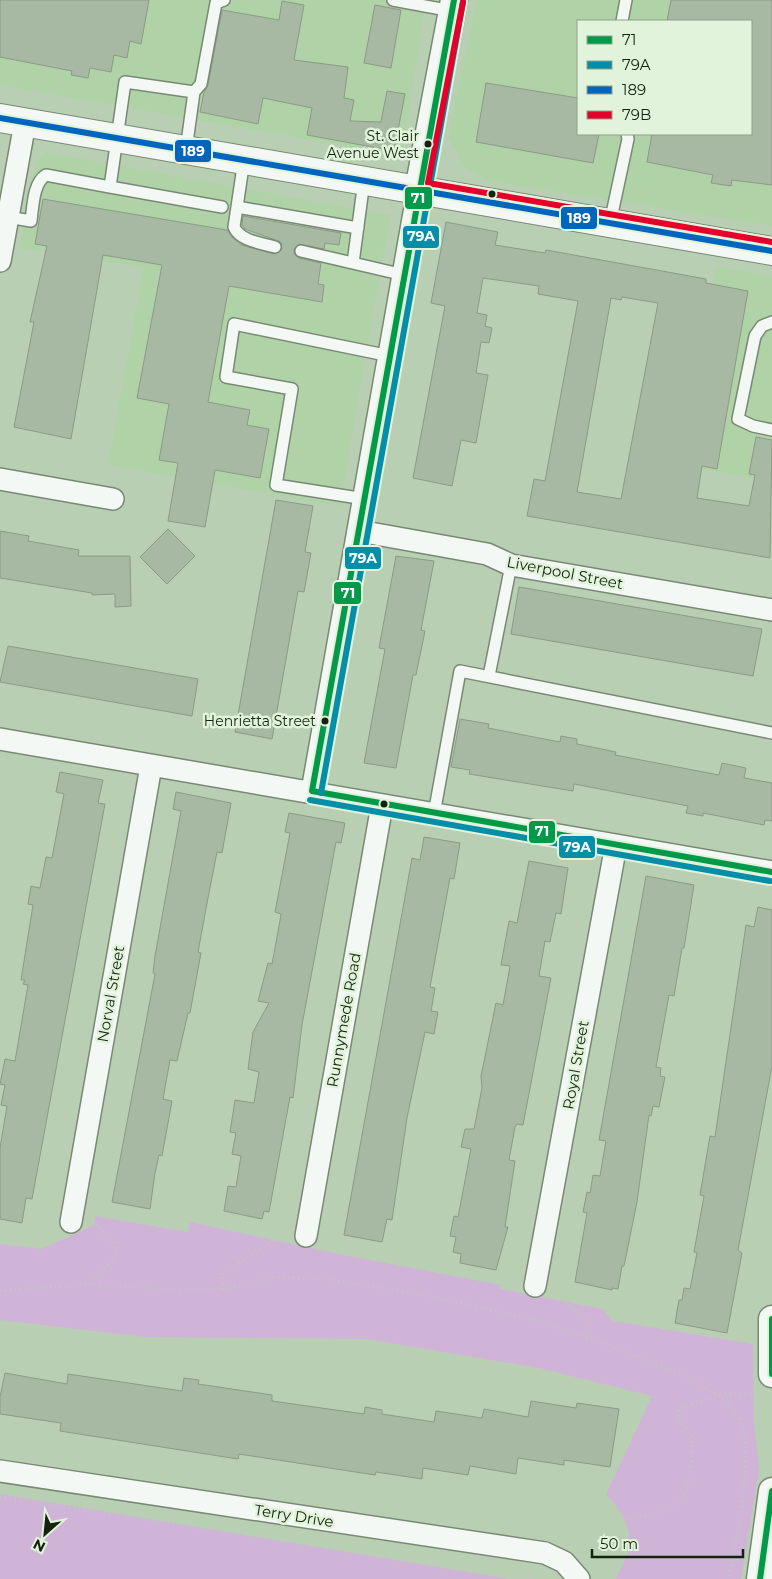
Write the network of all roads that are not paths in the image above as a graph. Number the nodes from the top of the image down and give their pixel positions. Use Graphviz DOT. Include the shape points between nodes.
graph roads {
  1 [pos="224,0"];
  2 [pos="393,0"];
  3 [pos="626,0"];
  4 [pos="453,6"];
  5 [pos="622,20"];
  6 [pos="194,92"];
  7 [pos="12,121"];
  8 [pos="626,135"];
  9 [pos="117,138"];
  10 [pos="186,150"];
  11 [pos="244,160"];
  12 [pos="364,180"];
  13 [pos="110,187"];
  14 [pos="418,190"];
  15 [pos="222,207"];
  16 [pos="238,207"];
  17 [pos="8,217"];
  18 [pos="610,222"];
  19 [pos="358,228"];
  20 [pos="275,247"];
  21 [pos="301,251"];
  22 [pos="772,251"];
  23 [pos="0,260"];
  24 [pos="353,262"];
  25 [pos="404,274"];
  26 [pos="772,322"];
  27 [pos="390,356"];
  28 [pos="772,430"];
  29 [pos="0,479"];
  30 [pos="114,499"];
  31 [pos="365,499"];
  32 [pos="359,532"];
  33 [pos="511,565"];
  34 [pos="772,610"];
  35 [pos="489,676"];
  36 [pos="772,733"];
  37 [pos="0,738"];
  38 [pos="151,766"];
  39 [pos="312,791"];
  40 [pos="382,804"];
  41 [pos="434,814"];
  42 [pos="616,845"];
  43 [pos="772,872"];
  44 [pos="80,1219"];
  45 [pos="300,1238"];
  46 [pos="544,1288"];
  47 [pos="772,1319"];
  48 [pos="768,1384"];
  49 [pos="0,1471"];
  50 [pos="772,1491"];
  51 [pos="579,1579"];
  52 [pos="760,1579"];
  1 -- 6 [label="lane" via="216,3 201,84"];
  2 -- 4 [label="lane"];
  3 -- 5 [label="lane"];
  4 -- 14 [label="street"];
  6 -- 9 [label="lane" via="125,82"];
  6 -- 10 [label="lane"];
  7 -- 9 [label="main road"];
  7 -- 17 [label="street"];
  8 -- 18 [label="lane"];
  9 -- 10 [label="main road"];
  9 -- 13 [label="lane"];
  10 -- 11 [label="main road"];
  11 -- 12 [label="main road"];
  11 -- 16 [label="lane"];
  12 -- 14 [label="main road"];
  12 -- 19 [label="lane"];
  13 -- 15 [label="lane"];
  13 -- 17 [label="lane" via="46,175 38,184 31,221"];
  14 -- 18 [label="main road"];
  14 -- 25 [label="street"];
  16 -- 19 [label="lane"];
  16 -- 20 [label="lane" via="234,227 237,234 259,237"];
  17 -- 23 [label="street"];
  18 -- 22 [label="main road"];
  19 -- 24 [label="lane"];
  21 -- 24 [label="lane" via="317,248"];
  24 -- 25 [label="lane"];
  25 -- 27 [label="street"];
  26 -- 28 [label="lane" via="762,326 755,336 738,419"];
  27 -- 31 [label="street"];
  27 -- 31 [label="lane" via="234,324 226,377 292,389 276,486"];
  29 -- 30 [label="street"];
  31 -- 32 [label="street"];
  32 -- 33 [label="street, Liverpool Street" via="487,554"];
  32 -- 39 [label="street"];
  33 -- 34 [label="street, Liverpool Street"];
  33 -- 35 [label="lane"];
  35 -- 36 [label="lane"];
  35 -- 41 [label="lane" via="460,671"];
  37 -- 38 [label="street"];
  38 -- 39 [label="street"];
  38 -- 44 [label="street, Norval Street"];
  39 -- 40 [label="street"];
  40 -- 41 [label="street"];
  40 -- 45 [label="street, Runnymede Road"];
  41 -- 42 [label="street"];
  42 -- 43 [label="street"];
  42 -- 46 [label="street, Royal Street"];
  47 -- 48 [label="street"];
  49 -- 51 [label="street, Terry Drive" via="545,1553 564,1562"];
  50 -- 52 [label="street"];
}
